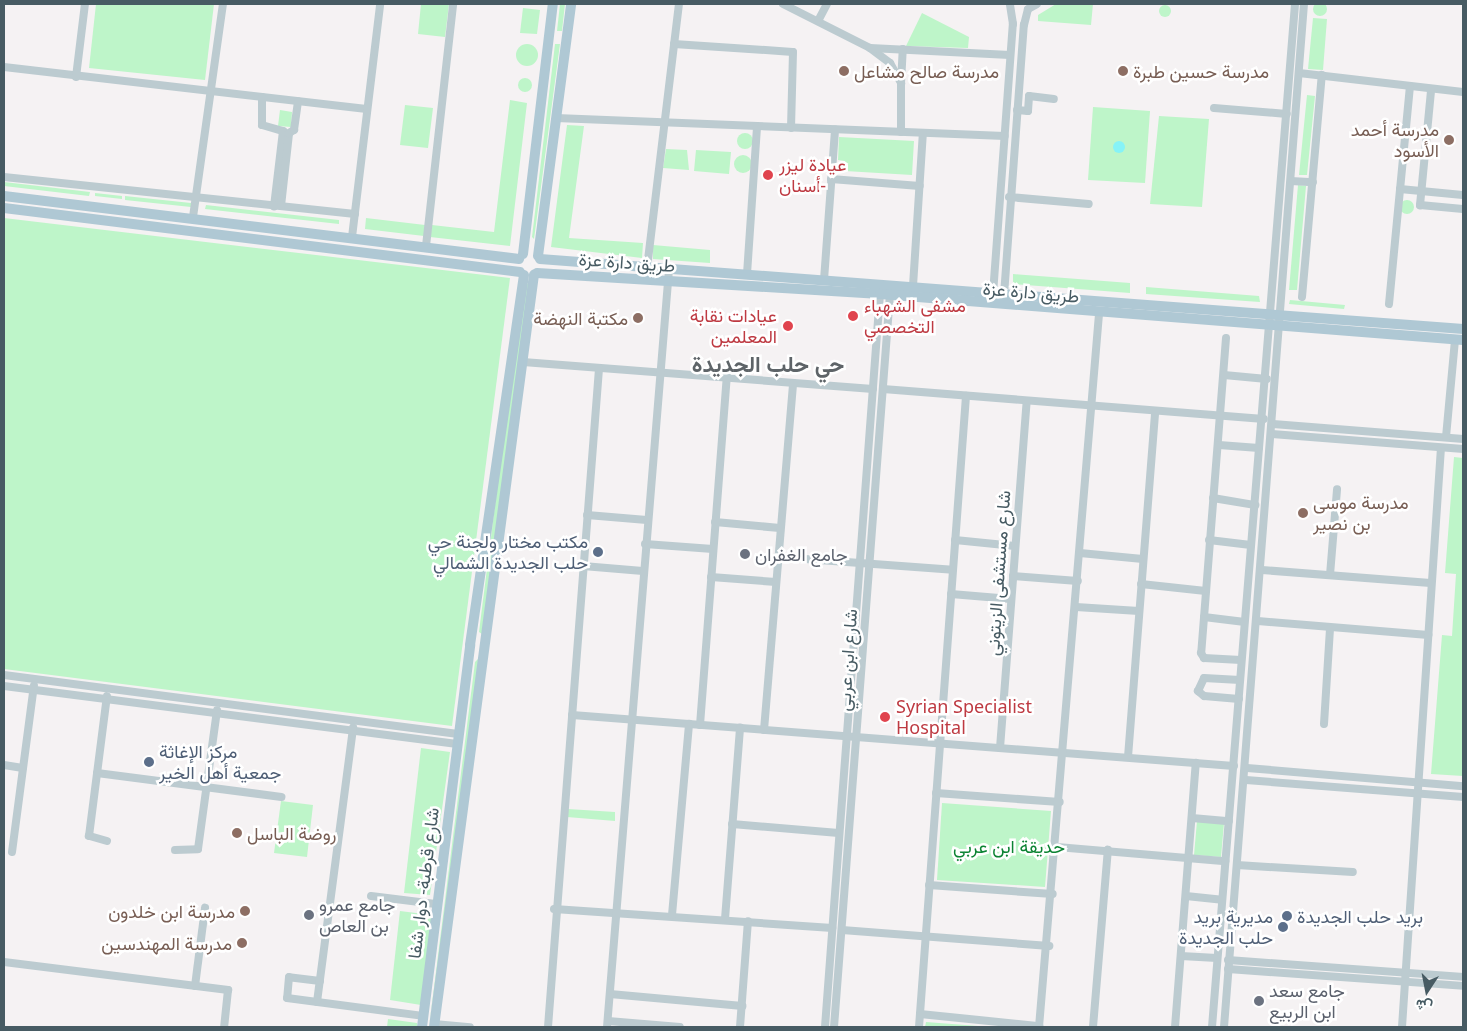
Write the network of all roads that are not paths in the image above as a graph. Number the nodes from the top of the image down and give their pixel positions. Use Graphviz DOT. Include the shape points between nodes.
graph roads {
  1 [pos="85,4"];
  2 [pos="223,4"];
  3 [pos="380,4"];
  4 [pos="453,4"];
  5 [pos="552,4"];
  6 [pos="571,4"];
  7 [pos="679,4"];
  8 [pos="783,4"];
  9 [pos="827,4"];
  10 [pos="1037,4"];
  11 [pos="1294,4"];
  12 [pos="1304,4"];
  13 [pos="1009,6"];
  14 [pos="1029,6"];
  15 [pos="818,21"];
  16 [pos="551,37"];
  17 [pos="566,39"];
  18 [pos="674,44"];
  19 [pos="870,48"];
  20 [pos="903,49"];
  21 [pos="1010,55"];
  22 [pos="4,67"];
  23 [pos="1299,73"];
  24 [pos="1322,75"];
  25 [pos="76,77"];
  26 [pos="902,83"];
  27 [pos="1410,87"];
  28 [pos="211,91"];
  29 [pos="1431,91"];
  30 [pos="1463,92"];
  31 [pos="262,96"];
  32 [pos="1054,99"];
  33 [pos="298,101"];
  34 [pos="1214,108"];
  35 [pos="367,109"];
  36 [pos="1017,110"];
  37 [pos="1286,114"];
  38 [pos="556,118"];
  39 [pos="665,123"];
  40 [pos="757,126"];
  41 [pos="791,128"];
  42 [pos="835,130"];
  43 [pos="901,132"];
  44 [pos="923,133"];
  45 [pos="1005,136"];
  46 [pos="4,177"];
  47 [pos="831,179"];
  48 [pos="1291,181"];
  49 [pos="1312,182"];
  50 [pos="920,186"];
  51 [pos="1400,189"];
  52 [pos="1421,191"];
  53 [pos="1463,195"];
  54 [pos="4,196"];
  55 [pos="1009,197"];
  56 [pos="199,198"];
  57 [pos="1089,204"];
  58 [pos="278,206"];
  59 [pos="4,208"];
  60 [pos="1463,209"];
  61 [pos="355,214"];
  62 [pos="193,218"];
  63 [pos="352,237"];
  64 [pos="426,246"];
  65 [pos="521,257"];
  66 [pos="539,257"];
  67 [pos="647,268"];
  68 [pos="669,269"];
  69 [pos="529,274"];
  70 [pos="747,274"];
  71 [pos="824,280"];
  72 [pos="668,281"];
  73 [pos="913,286"];
  74 [pos="992,294"];
  75 [pos="885,295"];
  76 [pos="1004,295"];
  77 [pos="1020,297"];
  78 [pos="1302,297"];
  79 [pos="1389,304"];
  80 [pos="1020,308"];
  81 [pos="1277,313"];
  82 [pos="1099,314"];
  83 [pos="1276,326"];
  84 [pos="1463,329"];
  85 [pos="1226,338"];
  86 [pos="1459,340"];
  87 [pos="523,362"];
  88 [pos="599,368"];
  89 [pos="659,372"];
  90 [pos="1224,375"];
  91 [pos="727,378"];
  92 [pos="1267,379"];
  93 [pos="793,383"];
  94 [pos="873,388"];
  95 [pos="883,389"];
  96 [pos="966,396"];
  97 [pos="1026,401"];
  98 [pos="1091,406"];
  99 [pos="1155,411"];
  100 [pos="1222,416"];
  101 [pos="1264,419"];
  102 [pos="1273,424"];
  103 [pos="1272,434"];
  104 [pos="1403,434"];
  105 [pos="1446,438"];
  106 [pos="1463,439"];
  107 [pos="1219,445"];
  108 [pos="1403,445"];
  109 [pos="1259,448"];
  110 [pos="1441,448"];
  111 [pos="1463,449"];
  112 [pos="1337,489"];
  113 [pos="1213,498"];
  114 [pos="1255,505"];
  115 [pos="587,515"];
  116 [pos="647,520"];
  117 [pos="715,522"];
  118 [pos="780,528"];
  119 [pos="955,540"];
  120 [pos="1209,540"];
  121 [pos="646,544"];
  122 [pos="1251,544"];
  123 [pos="1016,546"];
  124 [pos="713,549"];
  125 [pos="1080,553"];
  126 [pos="778,557"];
  127 [pos="1144,559"];
  128 [pos="860,562"];
  129 [pos="870,563"];
  130 [pos="583,566"];
  131 [pos="953,570"];
  132 [pos="1262,570"];
  133 [pos="643,571"];
  134 [pos="1330,575"];
  135 [pos="1013,576"];
  136 [pos="711,577"];
  137 [pos="1078,581"];
  138 [pos="776,582"];
  139 [pos="1432,583"];
  140 [pos="1141,584"];
  141 [pos="1206,591"];
  142 [pos="951,594"];
  143 [pos="1011,598"];
  144 [pos="1076,607"];
  145 [pos="1139,611"];
  146 [pos="1204,617"];
  147 [pos="1258,620"];
  148 [pos="1243,622"];
  149 [pos="1330,628"];
  150 [pos="1428,635"];
  151 [pos="470,645"];
  152 [pos="484,646"];
  153 [pos="1241,660"];
  154 [pos="4,675"];
  155 [pos="35,680"];
  156 [pos="1240,680"];
  157 [pos="4,686"];
  158 [pos="108,689"];
  159 [pos="34,690"];
  160 [pos="107,699"];
  161 [pos="1239,699"];
  162 [pos="218,703"];
  163 [pos="216,713"];
  164 [pos="572,715"];
  165 [pos="354,720"];
  166 [pos="632,720"];
  167 [pos="689,724"];
  168 [pos="1324,724"];
  169 [pos="700,725"];
  170 [pos="740,728"];
  171 [pos="352,730"];
  172 [pos="764,730"];
  173 [pos="847,736"];
  174 [pos="857,737"];
  175 [pos="458,739"];
  176 [pos="940,743"];
  177 [pos="1000,748"];
  178 [pos="1064,752"];
  179 [pos="1128,757"];
  180 [pos="1196,763"];
  181 [pos="4,765"];
  182 [pos="1234,766"];
  183 [pos="23,768"];
  184 [pos="1246,768"];
  185 [pos="97,773"];
  186 [pos="1246,780"];
  187 [pos="1419,782"];
  188 [pos="1463,786"];
  189 [pos="206,787"];
  190 [pos="936,793"];
  191 [pos="1419,793"];
  192 [pos="281,797"];
  193 [pos="1463,797"];
  194 [pos="1060,802"];
  195 [pos="1192,818"];
  196 [pos="1229,821"];
  197 [pos="732,824"];
  198 [pos="839,833"];
  199 [pos="107,841"];
  200 [pos="1057,846"];
  201 [pos="175,850"];
  202 [pos="1108,850"];
  203 [pos="12,852"];
  204 [pos="1189,857"];
  205 [pos="1225,860"];
  206 [pos="1237,866"];
  207 [pos="1354,872"];
  208 [pos="929,885"];
  209 [pos="1053,894"];
  210 [pos="371,896"];
  211 [pos="1186,896"];
  212 [pos="1222,900"];
  213 [pos="436,904"];
  214 [pos="205,908"];
  215 [pos="554,909"];
  216 [pos="616,914"];
  217 [pos="672,915"];
  218 [pos="725,919"];
  219 [pos="748,921"];
  220 [pos="832,928"];
  221 [pos="842,930"];
  222 [pos="925,936"];
  223 [pos="1049,946"];
  224 [pos="430,953"];
  225 [pos="443,955"];
  226 [pos="1181,956"];
  227 [pos="1218,958"];
  228 [pos="4,962"];
  229 [pos="1228,964"];
  230 [pos="1406,973"];
  231 [pos="1463,977"];
  232 [pos="320,981"];
  233 [pos="1405,982"];
  234 [pos="195,986"];
  235 [pos="1463,986"];
  236 [pos="828,988"];
  237 [pos="837,989"];
  238 [pos="610,994"];
  239 [pos="317,1002"];
  240 [pos="742,1006"];
  241 [pos="920,1014"];
  242 [pos="423,1016"];
  243 [pos="607,1024"];
  244 [pos="434,1026"];
  245 [pos="224,1027"];
  246 [pos="422,1027"];
  247 [pos="470,1027"];
  248 [pos="548,1027"];
  249 [pos="680,1027"];
  250 [pos="740,1027"];
  251 [pos="825,1027"];
  252 [pos="834,1027"];
  253 [pos="918,1027"];
  254 [pos="1039,1027"];
  255 [pos="1093,1027"];
  256 [pos="1175,1027"];
  257 [pos="1212,1027"];
  258 [pos="1224,1027"];
  259 [pos="1402,1027"];
  1 -- 25 [label="street"];
  2 -- 28 [label="street"];
  3 -- 35 [label="street"];
  4 -- 64 [label="street"];
  5 -- 16 [label="main road"];
  6 -- 17 [label="main road"];
  7 -- 18 [label="street"];
  8 -- 15 [label="street"];
  9 -- 15 [label="street"];
  10 -- 14 [label="street"];
  11 -- 37 [label="street"];
  12 -- 23 [label="street"];
  13 -- 14 [label="street" via="1020,14"];
  13 -- 21 [label="street"];
  14 -- 36 [label="street"];
  15 -- 19 [label="street"];
  16 -- 17 [label="main road"];
  16 -- 65 [label="main road"];
  17 -- 38 [label="main road"];
  18 -- 39 [label="street"];
  18 -- 41 [label="street" via="790,50 795,56"];
  19 -- 20 [label="street"];
  19 -- 26 [label="street" via="890,64"];
  20 -- 21 [label="street"];
  20 -- 26 [label="street"];
  21 -- 45 [label="street"];
  22 -- 25 [label="street"];
  23 -- 24 [label="street"];
  23 -- 48 [label="street"];
  24 -- 27 [label="street"];
  24 -- 49 [label="street"];
  25 -- 28 [label="street"];
  26 -- 43 [label="street"];
  27 -- 29 [label="street"];
  27 -- 51 [label="street"];
  28 -- 31 [label="street"];
  28 -- 56 [label="street"];
  29 -- 30 [label="street"];
  29 -- 52 [label="street"];
  31 -- 33 [label="street"];
  31 -- 58 [label="street" via="262,124 283,131"];
  32 -- 36 [label="street" via="1029,96 1028,111"];
  33 -- 35 [label="street"];
  33 -- 58 [label="street" via="294,130 289,132"];
  34 -- 37 [label="street"];
  35 -- 61 [label="street"];
  36 -- 55 [label="street"];
  37 -- 81 [label="street"];
  38 -- 39 [label="street"];
  38 -- 66 [label="main road"];
  39 -- 40 [label="street"];
  39 -- 67 [label="street"];
  40 -- 41 [label="street"];
  40 -- 70 [label="street"];
  41 -- 42 [label="street"];
  42 -- 43 [label="street"];
  42 -- 47 [label="street"];
  43 -- 44 [label="street"];
  44 -- 45 [label="street"];
  44 -- 50 [label="street"];
  45 -- 74 [label="street"];
  46 -- 56 [label="street"];
  47 -- 50 [label="street"];
  47 -- 71 [label="street"];
  48 -- 49 [label="street"];
  48 -- 81 [label="street"];
  49 -- 78 [label="street"];
  50 -- 73 [label="street"];
  51 -- 52 [label="street"];
  51 -- 79 [label="street"];
  52 -- 53 [label="street"];
  52 -- 60 [label="street" via="1420,205"];
  54 -- 62 [label="main road"];
  55 -- 57 [label="street"];
  55 -- 76 [label="street"];
  56 -- 58 [label="street"];
  56 -- 62 [label="street"];
  58 -- 61 [label="street"];
  59 -- 69 [label="main road, طريق دارة عزة"];
  61 -- 63 [label="street"];
  62 -- 63 [label="main road"];
  63 -- 64 [label="main road"];
  64 -- 65 [label="main road"];
  65 -- 66 [label="main road"];
  65 -- 69 [label="main road"];
  66 -- 67 [label="main road"];
  66 -- 69 [label="main road"];
  67 -- 68 [label="main road"];
  68 -- 70 [label="main road"];
  68 -- 72 [label="street"];
  69 -- 72 [label="main road, طريق دارة عزة"];
  69 -- 87 [label="main road"];
  69 -- 151 [label="main road, شارع قرطبة- دوار شفا"];
  70 -- 71 [label="main road"];
  71 -- 73 [label="main road"];
  72 -- 75 [label="main road, طريق دارة عزة"];
  72 -- 89 [label="street"];
  73 -- 74 [label="main road"];
  74 -- 76 [label="main road"];
  75 -- 80 [label="main road, طريق دارة عزة"];
  75 -- 94 [label="street"];
  75 -- 95 [label="street, شارع ابن عربي"];
  76 -- 77 [label="main road"];
  77 -- 80 [label="main road"];
  77 -- 81 [label="main road"];
  80 -- 82 [label="main road, طريق دارة عزة"];
  81 -- 83 [label="street"];
  81 -- 84 [label="main road"];
  82 -- 83 [label="main road, طريق دارة عزة"];
  82 -- 98 [label="street"];
  83 -- 86 [label="main road, طريق دارة عزة"];
  83 -- 92 [label="street"];
  83 -- 102 [label="street"];
  85 -- 90 [label="street"];
  86 -- 105 [label="street"];
  87 -- 88 [label="street"];
  87 -- 152 [label="main road"];
  88 -- 89 [label="street"];
  88 -- 115 [label="street"];
  89 -- 91 [label="street"];
  89 -- 116 [label="street"];
  90 -- 92 [label="street"];
  90 -- 100 [label="street"];
  91 -- 93 [label="street"];
  91 -- 117 [label="street"];
  92 -- 101 [label="street"];
  93 -- 94 [label="street"];
  93 -- 118 [label="street"];
  94 -- 128 [label="street"];
  95 -- 96 [label="street"];
  95 -- 129 [label="street, شارع ابن عربي"];
  96 -- 97 [label="street"];
  96 -- 119 [label="street"];
  97 -- 98 [label="street"];
  97 -- 123 [label="street, شارع مستشفى الزيتوني"];
  98 -- 99 [label="street"];
  98 -- 125 [label="street"];
  99 -- 100 [label="street"];
  99 -- 127 [label="street"];
  100 -- 101 [label="street"];
  100 -- 107 [label="street"];
  101 -- 109 [label="street"];
  102 -- 103 [label="street"];
  102 -- 104 [label="street"];
  103 -- 108 [label="street"];
  103 -- 132 [label="street"];
  104 -- 105 [label="street"];
  104 -- 108 [label="street"];
  105 -- 106 [label="street"];
  107 -- 109 [label="street"];
  107 -- 113 [label="street"];
  108 -- 110 [label="street"];
  109 -- 114 [label="street"];
  110 -- 111 [label="street"];
  110 -- 139 [label="street"];
  112 -- 134 [label="street"];
  113 -- 114 [label="street"];
  113 -- 120 [label="street"];
  114 -- 122 [label="street"];
  115 -- 116 [label="street"];
  115 -- 130 [label="street"];
  116 -- 121 [label="street"];
  117 -- 118 [label="street"];
  117 -- 124 [label="street"];
  118 -- 126 [label="street"];
  119 -- 123 [label="street"];
  119 -- 131 [label="street"];
  120 -- 122 [label="street"];
  120 -- 141 [label="street"];
  121 -- 124 [label="street"];
  121 -- 133 [label="street"];
  122 -- 148 [label="street"];
  123 -- 135 [label="street, شارع مستشفى الزيتوني"];
  124 -- 136 [label="street"];
  125 -- 127 [label="street"];
  125 -- 137 [label="street"];
  126 -- 128 [label="street"];
  126 -- 138 [label="street"];
  127 -- 140 [label="street"];
  128 -- 129 [label="street"];
  128 -- 173 [label="street"];
  129 -- 131 [label="street"];
  129 -- 174 [label="street, شارع ابن عربي"];
  130 -- 133 [label="street"];
  130 -- 164 [label="street"];
  131 -- 142 [label="street"];
  132 -- 134 [label="street"];
  132 -- 147 [label="street"];
  133 -- 166 [label="street"];
  134 -- 139 [label="street"];
  135 -- 137 [label="street"];
  135 -- 143 [label="street, شارع مستشفى الزيتوني"];
  136 -- 138 [label="street"];
  136 -- 169 [label="street"];
  137 -- 144 [label="street"];
  138 -- 172 [label="street"];
  139 -- 150 [label="street"];
  140 -- 141 [label="street"];
  140 -- 145 [label="street"];
  141 -- 146 [label="street"];
  142 -- 143 [label="street"];
  142 -- 176 [label="street"];
  143 -- 177 [label="street, شارع مستشفى الزيتوني"];
  144 -- 145 [label="street"];
  144 -- 178 [label="street"];
  145 -- 179 [label="street"];
  146 -- 148 [label="street"];
  146 -- 153 [label="street" via="1202,657"];
  147 -- 149 [label="street"];
  147 -- 184 [label="street"];
  148 -- 153 [label="street"];
  149 -- 150 [label="street"];
  149 -- 168 [label="street"];
  150 -- 187 [label="street"];
  151 -- 152 [label="main road"];
  151 -- 175 [label="main road, شارع قرطبة- دوار شفا"];
  152 -- 225 [label="main road"];
  153 -- 156 [label="street"];
  154 -- 155 [label="street"];
  155 -- 158 [label="street"];
  155 -- 159 [label="street"];
  156 -- 161 [label="street"];
  156 -- 161 [label="street" via="1204,678 1198,691 1204,696"];
  157 -- 159 [label="street"];
  158 -- 160 [label="street"];
  158 -- 162 [label="street"];
  159 -- 160 [label="street"];
  159 -- 183 [label="street"];
  160 -- 163 [label="street"];
  160 -- 185 [label="street"];
  161 -- 182 [label="street"];
  162 -- 163 [label="street"];
  162 -- 165 [label="street"];
  163 -- 171 [label="street"];
  163 -- 189 [label="street"];
  164 -- 166 [label="street"];
  164 -- 215 [label="street"];
  165 -- 171 [label="street"];
  165 -- 175 [label="street"];
  166 -- 167 [label="street"];
  166 -- 216 [label="street"];
  167 -- 169 [label="street"];
  167 -- 217 [label="street"];
  169 -- 170 [label="street"];
  170 -- 172 [label="street"];
  170 -- 197 [label="street"];
  171 -- 175 [label="street"];
  171 -- 232 [label="street"];
  172 -- 173 [label="street"];
  173 -- 174 [label="street"];
  173 -- 198 [label="street"];
  174 -- 176 [label="street"];
  174 -- 221 [label="street, شارع ابن عربي"];
  175 -- 213 [label="main road, شارع قرطبة- دوار شفا"];
  176 -- 177 [label="street"];
  176 -- 190 [label="street"];
  177 -- 178 [label="street"];
  178 -- 179 [label="street"];
  178 -- 194 [label="street"];
  179 -- 180 [label="street"];
  180 -- 182 [label="street"];
  180 -- 195 [label="street"];
  181 -- 183 [label="street"];
  182 -- 196 [label="street"];
  183 -- 203 [label="street"];
  184 -- 186 [label="street"];
  184 -- 187 [label="street"];
  185 -- 189 [label="street"];
  185 -- 199 [label="street" via="89,836"];
  186 -- 191 [label="street"];
  186 -- 206 [label="street"];
  187 -- 188 [label="street"];
  187 -- 191 [label="street"];
  189 -- 192 [label="street"];
  189 -- 201 [label="street" via="198,849"];
  190 -- 194 [label="street"];
  190 -- 208 [label="street"];
  191 -- 193 [label="street"];
  191 -- 230 [label="street"];
  194 -- 200 [label="street"];
  195 -- 196 [label="street"];
  195 -- 204 [label="street"];
  196 -- 205 [label="street"];
  197 -- 198 [label="street"];
  197 -- 218 [label="street"];
  198 -- 220 [label="street"];
  200 -- 202 [label="street"];
  200 -- 209 [label="street"];
  202 -- 204 [label="street"];
  202 -- 255 [label="street"];
  204 -- 205 [label="street"];
  204 -- 211 [label="street"];
  205 -- 212 [label="street"];
  206 -- 207 [label="street"];
  206 -- 229 [label="street"];
  208 -- 209 [label="street"];
  208 -- 222 [label="street"];
  209 -- 223 [label="street"];
  210 -- 213 [label="street"];
  211 -- 212 [label="street"];
  211 -- 226 [label="street"];
  212 -- 227 [label="street"];
  213 -- 224 [label="main road, شارع قرطبة- دوار شفا"];
  214 -- 234 [label="street"];
  215 -- 216 [label="street"];
  215 -- 248 [label="street"];
  216 -- 217 [label="street"];
  216 -- 238 [label="street"];
  217 -- 218 [label="street"];
  218 -- 219 [label="street"];
  219 -- 220 [label="street"];
  219 -- 240 [label="street"];
  220 -- 236 [label="street"];
  221 -- 222 [label="street"];
  221 -- 237 [label="street, شارع ابن عربي"];
  222 -- 223 [label="street"];
  222 -- 241 [label="street"];
  223 -- 254 [label="street"];
  224 -- 225 [label="main road"];
  224 -- 242 [label="main road, شارع قرطبة- دوار شفا"];
  225 -- 244 [label="main road"];
  226 -- 227 [label="street"];
  226 -- 256 [label="street"];
  227 -- 257 [label="street"];
  228 -- 234 [label="street"];
  229 -- 230 [label="street"];
  229 -- 233 [label="street"];
  229 -- 258 [label="street"];
  230 -- 231 [label="street"];
  230 -- 233 [label="street"];
  232 -- 239 [label="street"];
  232 -- 239 [label="street" via="290,977 287,998"];
  233 -- 235 [label="street"];
  233 -- 259 [label="street"];
  234 -- 245 [label="street" via="228,990"];
  236 -- 237 [label="street"];
  236 -- 251 [label="street"];
  237 -- 252 [label="street, شارع ابن عربي"];
  238 -- 240 [label="street"];
  238 -- 243 [label="street"];
  239 -- 242 [label="street"];
  240 -- 250 [label="street"];
  241 -- 253 [label="street"];
  241 -- 254 [label="street"];
  242 -- 246 [label="main road, شارع قرطبة- دوار شفا"];
  243 -- 249 [label="street"];
  244 -- 247 [label="street"];
}
